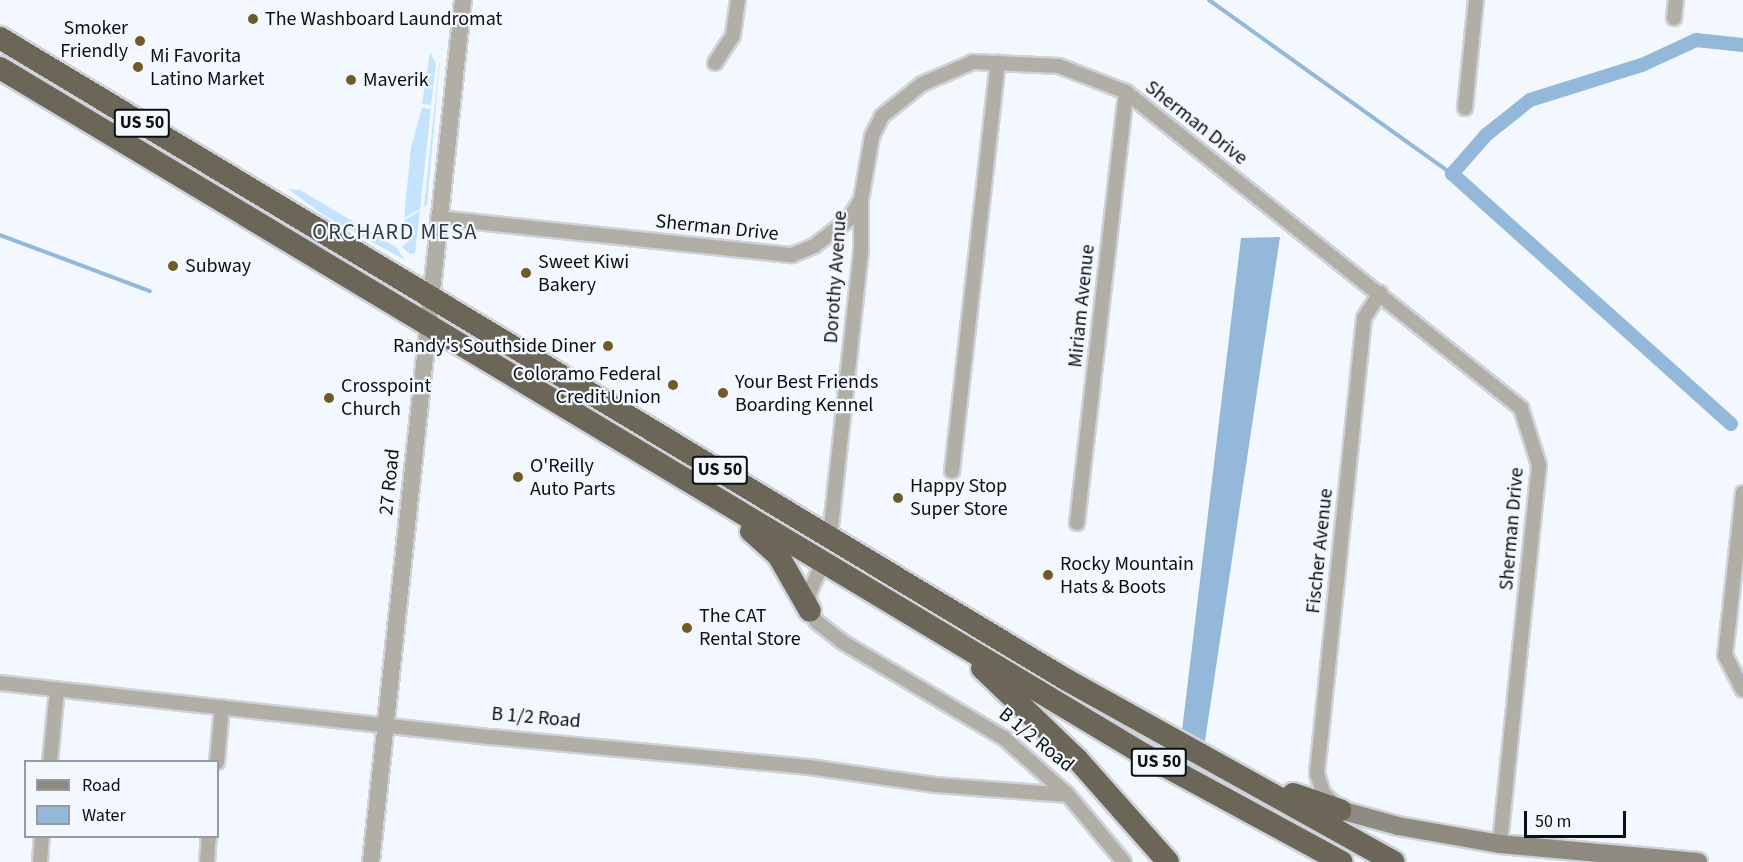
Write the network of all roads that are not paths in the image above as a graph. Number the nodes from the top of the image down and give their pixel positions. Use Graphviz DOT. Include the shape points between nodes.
graph roads {
  1 [pos="463,0"];
  2 [pos="738,0"];
  3 [pos="1476,0"];
  4 [pos="1676,0"];
  5 [pos="1674,18"];
  6 [pos="0,38"];
  7 [pos="715,63"];
  8 [pos="998,63"];
  9 [pos="0,68"];
  10 [pos="1126,92"];
  11 [pos="1465,108"];
  12 [pos="861,200"];
  13 [pos="438,218"];
  14 [pos="1380,293"];
  15 [pos="430,296"];
  16 [pos="428,325"];
  17 [pos="655,461"];
  18 [pos="952,471"];
  19 [pos="1743,493"];
  20 [pos="743,514"];
  21 [pos="1077,523"];
  22 [pos="830,536"];
  23 [pos="823,562"];
  24 [pos="918,590"];
  25 [pos="810,611"];
  26 [pos="980,656"];
  27 [pos="0,683"];
  28 [pos="57,689"];
  29 [pos="1743,690"];
  30 [pos="222,707"];
  31 [pos="385,725"];
  32 [pos="1152,730"];
  33 [pos="50,760"];
  34 [pos="216,760"];
  35 [pos="1068,795"];
  36 [pos="1340,810"];
  37 [pos="42,838"];
  38 [pos="209,838"];
  39 [pos="1500,844"];
  40 [pos="40,862"];
  41 [pos="207,862"];
  42 [pos="371,862"];
  43 [pos="1124,862"];
  44 [pos="1168,862"];
  45 [pos="1342,862"];
  46 [pos="1394,862"];
  47 [pos="1698,862"];
  1 -- 13 [label="street, 27 Road"];
  2 -- 7 [label="street" via="733,34"];
  3 -- 11 [label="street"];
  4 -- 5 [label="street"];
  6 -- 15 [label="highway, US 50"];
  8 -- 10 [label="street, Sherman Drive" via="1059,66"];
  8 -- 12 [label="street, Sherman Drive" via="973,62 922,84 882,116 872,136"];
  8 -- 18 [label="street"];
  9 -- 16 [label="highway, US 50"];
  10 -- 14 [label="street, Sherman Drive"];
  10 -- 21 [label="street, Miriam Avenue"];
  12 -- 13 [label="street, Sherman Drive" via="848,220 832,233 792,255"];
  12 -- 22 [label="street, Dorothy Avenue" via="861,250"];
  13 -- 15 [label="street, 27 Road"];
  14 -- 36 [label="street, Fischer Avenue" via="1364,318 1317,773 1323,793"];
  14 -- 39 [label="street, Sherman Drive" via="1521,408 1535,442 1539,465"];
  15 -- 16 [label="street, 27 Road"];
  15 -- 22 [label="highway, US 50"];
  16 -- 17 [label="highway, US 50"];
  16 -- 31 [label="street, 27 Road"];
  17 -- 20 [label="highway, US 50"];
  17 -- 25 [label="highway" via="778,555"];
  19 -- 29 [label="street" via="1725,654"];
  20 -- 22 [label="highway" via="797,534"];
  20 -- 23 [label="highway, US 50"];
  22 -- 24 [label="highway, US 50"];
  23 -- 24 [label="highway" via="852,564"];
  23 -- 25 [label="street" via="809,593"];
  23 -- 26 [label="highway, US 50"];
  24 -- 32 [label="highway, US 50"];
  25 -- 35 [label="street, B 1/2 Road" via="841,641 1004,738"];
  26 -- 44 [label="highway" via="979,666 1077,759"];
  26 -- 45 [label="highway, US 50" via="1143,754"];
  27 -- 28 [label="street, B 1/2 Road"];
  28 -- 30 [label="street, B 1/2 Road"];
  28 -- 33 [label="street"];
  30 -- 31 [label="street, B 1/2 Road"];
  30 -- 34 [label="street"];
  31 -- 35 [label="street, B 1/2 Road" via="801,766 936,785"];
  31 -- 42 [label="street, 27 Road"];
  32 -- 36 [label="highway" via="1303,799"];
  32 -- 46 [label="highway, US 50"];
  35 -- 43 [label="street, B 1/2 Road"];
  36 -- 39 [label="main road" via="1398,826"];
  37 -- 40 [label="street"];
  38 -- 41 [label="street"];
  39 -- 47 [label="main road"];
}
